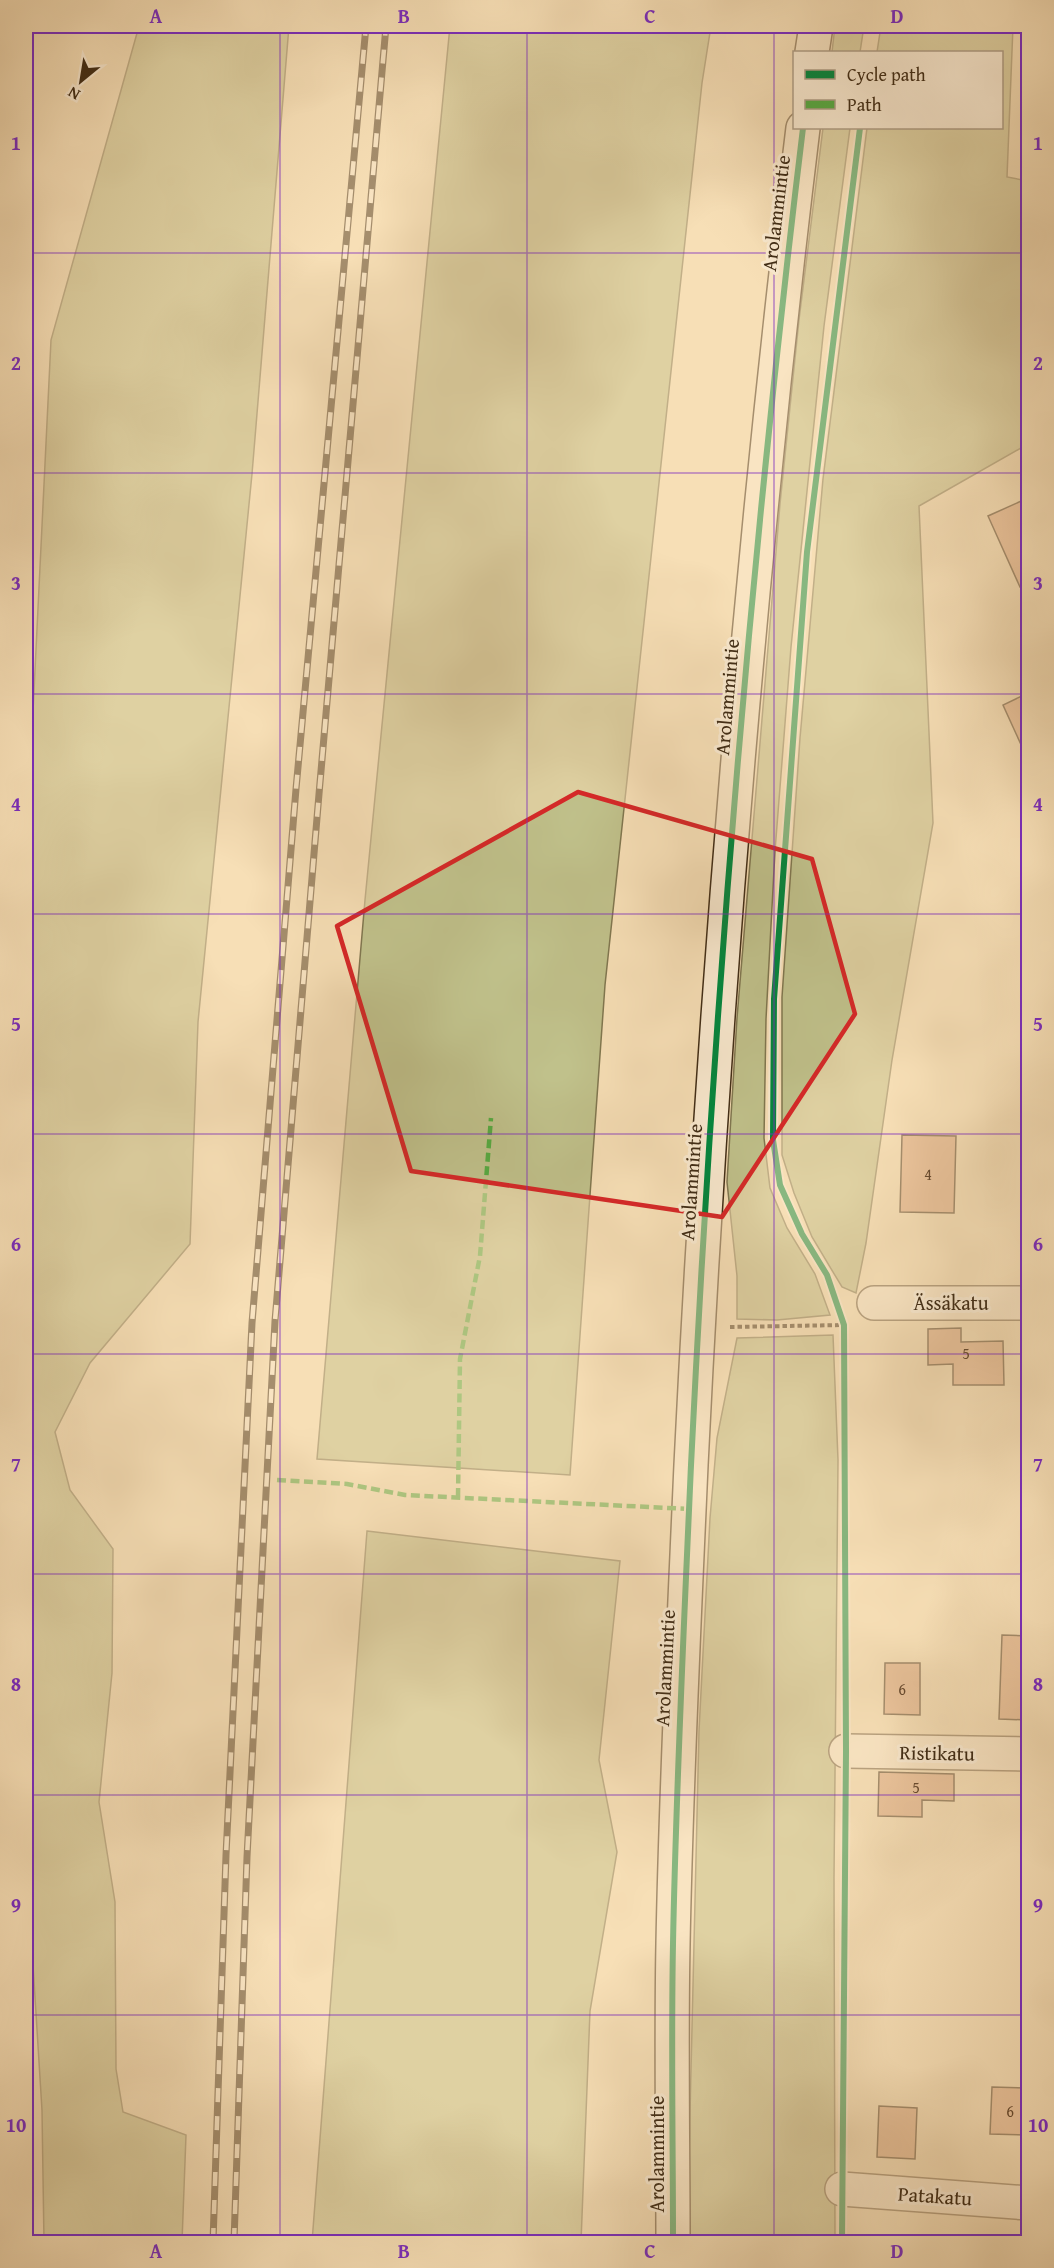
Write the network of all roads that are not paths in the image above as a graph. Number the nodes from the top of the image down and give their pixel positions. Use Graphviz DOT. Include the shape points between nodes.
graph roads {
  1 [pos="816,26"];
  2 [pos="812,51"];
  3 [pos="803,129"];
  4 [pos="874,1303"];
  5 [pos="1029,1303"];
  6 [pos="846,1751"];
  7 [pos="1029,1754"];
  8 [pos="842,2189"];
  9 [pos="1029,2203"];
  10 [pos="673,2242"];
  1 -- 2 [label="street"];
  3 -- 10 [label="street, Arolammintie" via="779,324 744,692 698,1324 673,1948"];
  4 -- 5 [label="street, Ässäkatu"];
  6 -- 7 [label="street, Ristikatu"];
  8 -- 9 [label="street, Patakatu"];
}
